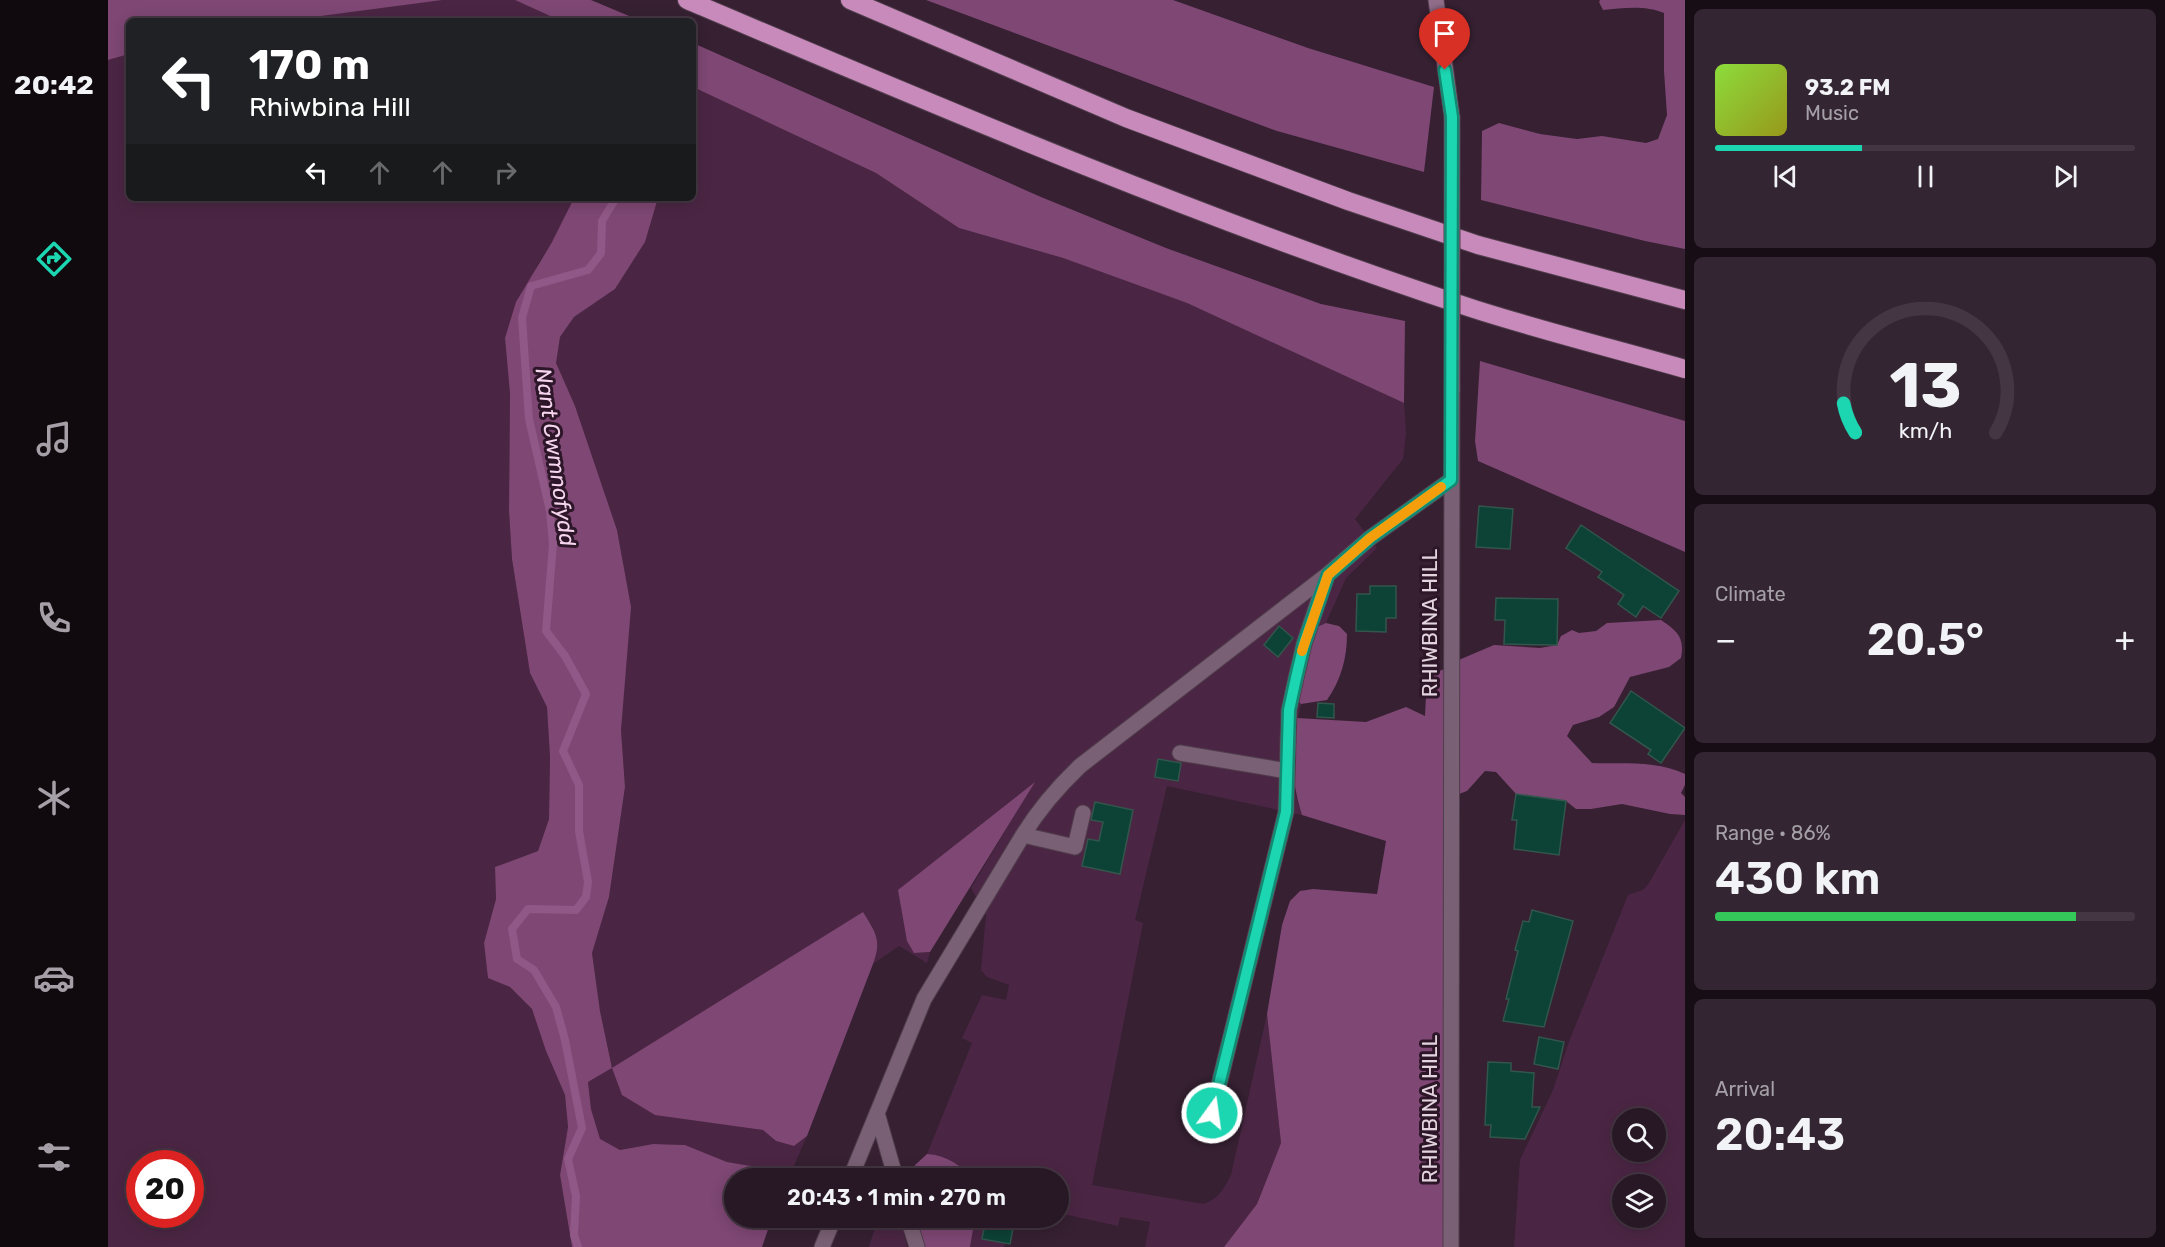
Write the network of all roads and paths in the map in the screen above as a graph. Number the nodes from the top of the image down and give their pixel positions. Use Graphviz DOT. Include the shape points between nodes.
graph roads {
  1 [pos="687,0"];
  2 [pos="850,0"];
  3 [pos="1436,0"];
  4 [pos="1685,300"];
  5 [pos="1685,369"];
  6 [pos="1451,480"];
  7 [pos="1328,575"];
  8 [pos="1180,753"];
  9 [pos="1287,771"];
  10 [pos="1083,813"];
  11 [pos="1023,835"];
  12 [pos="877,1113"];
  13 [pos="1212,1113"];
  14 [pos="854,1168"];
  15 [pos="893,1168"];
  16 [pos="830,1228"];
  17 [pos="911,1228"];
  18 [pos="822,1247"];
  19 [pos="917,1247"];
  20 [pos="1451,1247"];
  1 -- 5 [label="highway" via="1129,185 1476,309"];
  2 -- 4 [label="highway" via="1126,118 1348,201 1478,245"];
  3 -- 6 [label="street, RHIWBINA HILL, bridge" via="1452,117"];
  6 -- 7 [label="street" via="1370,538"];
  6 -- 20 [label="street, RHIWBINA HILL"];
  7 -- 9 [label="street" via="1304,644 1289,710"];
  7 -- 11 [label="street" via="1080,766 1050,796"];
  8 -- 9 [label="street"];
  9 -- 13 [label="street" via="1286,812"];
  10 -- 11 [label="street" via="1075,847"];
  11 -- 12 [label="street" via="924,999"];
  12 -- 14 [label="street"];
  12 -- 15 [label="street"];
  16 -- 18 [label="street"];
  17 -- 19 [label="street"];
}
